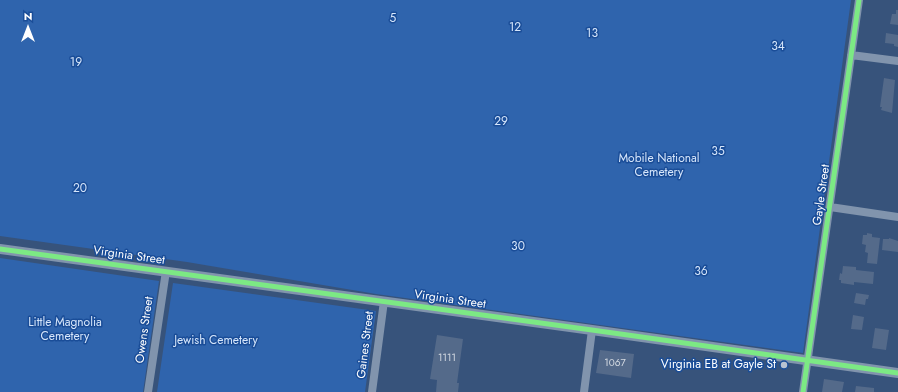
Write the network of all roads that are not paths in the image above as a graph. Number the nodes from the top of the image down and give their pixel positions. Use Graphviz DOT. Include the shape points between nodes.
graph roads {
  1 [pos="859,0"];
  2 [pos="851,55"];
  3 [pos="898,61"];
  4 [pos="830,207"];
  5 [pos="898,216"];
  6 [pos="0,249"];
  7 [pos="166,271"];
  8 [pos="384,301"];
  9 [pos="592,330"];
  10 [pos="808,361"];
  11 [pos="898,373"];
  12 [pos="148,392"];
  13 [pos="372,392"];
  14 [pos="584,392"];
  15 [pos="803,392"];
  1 -- 2 [label="street, Gayle Street"];
  2 -- 3 [label="street"];
  2 -- 4 [label="street, Gayle Street"];
  4 -- 5 [label="street"];
  4 -- 10 [label="street, Gayle Street"];
  6 -- 7 [label="street, Virginia Street"];
  7 -- 8 [label="street, Virginia Street"];
  7 -- 12 [label="street, Owens Street"];
  8 -- 9 [label="street, Virginia Street"];
  8 -- 13 [label="street, Gaines Street"];
  9 -- 10 [label="street, Virginia Street"];
  9 -- 14 [label="street"];
  10 -- 11 [label="street, Virginia Street"];
  10 -- 15 [label="street, Gayle Street"];
}
